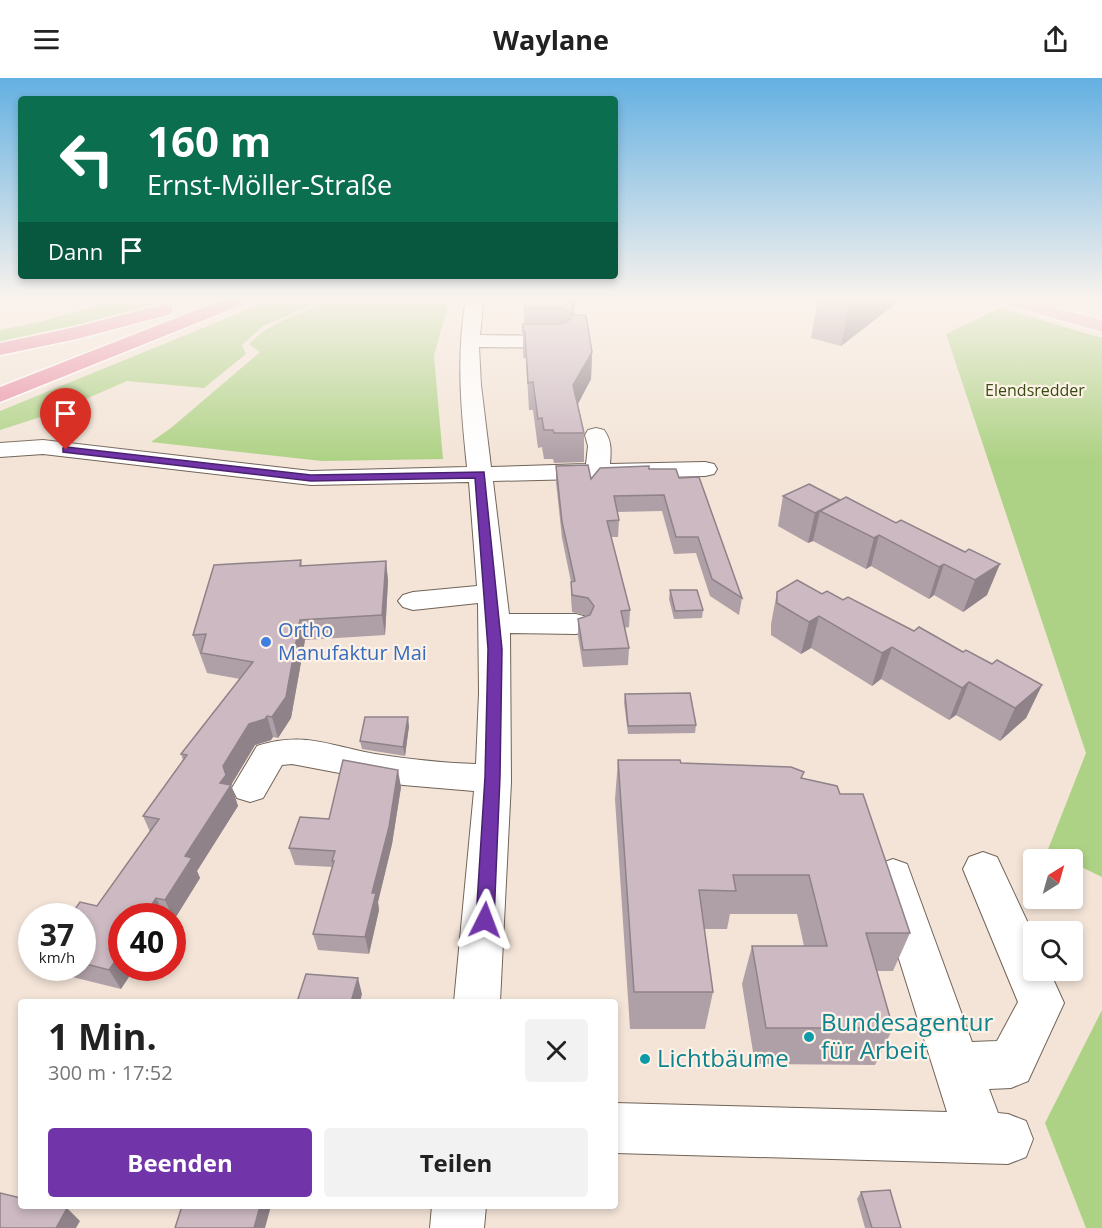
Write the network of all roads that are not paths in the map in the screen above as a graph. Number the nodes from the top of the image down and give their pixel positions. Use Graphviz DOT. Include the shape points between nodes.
graph roads {
  1 [pos="69,352"];
  2 [pos="109,352"];
  3 [pos="475,352"];
  4 [pos="0,378"];
  5 [pos="0,395"];
  6 [pos="596,435"];
  7 [pos="0,450"];
  8 [pos="705,469"];
  9 [pos="597,472"];
  10 [pos="480,474"];
  11 [pos="413,601"];
  12 [pos="492,608"];
  13 [pos="576,624"];
  14 [pos="492,777"];
  15 [pos="250,788"];
  16 [pos="983,869"];
  17 [pos="893,876"];
  18 [pos="477,999"];
  19 [pos="957,1066"];
  20 [pos="618,1128"];
  21 [pos="459,1209"];
  22 [pos="458,1228"];
  1 -- 4 [label="highway"];
  2 -- 5 [label="highway"];
  3 -- 10 [label="street" via="470,389"];
  6 -- 9 [label="street" via="600,446"];
  7 -- 10 [label="street" via="43,447 311,478"];
  8 -- 9 [label="street"];
  9 -- 10 [label="street"];
  10 -- 12 [label="street"];
  11 -- 12 [label="street"];
  12 -- 13 [label="street"];
  12 -- 14 [label="street"];
  14 -- 15 [label="street" via="461,779 286,751 270,755"];
  14 -- 18 [label="street"];
  16 -- 19 [label="street" via="1041,1003 1011,1064"];
  17 -- 19 [label="street"];
  19 -- 20 [label="street" via="995,1138"];
  21 -- 22 [label="street"];
}
